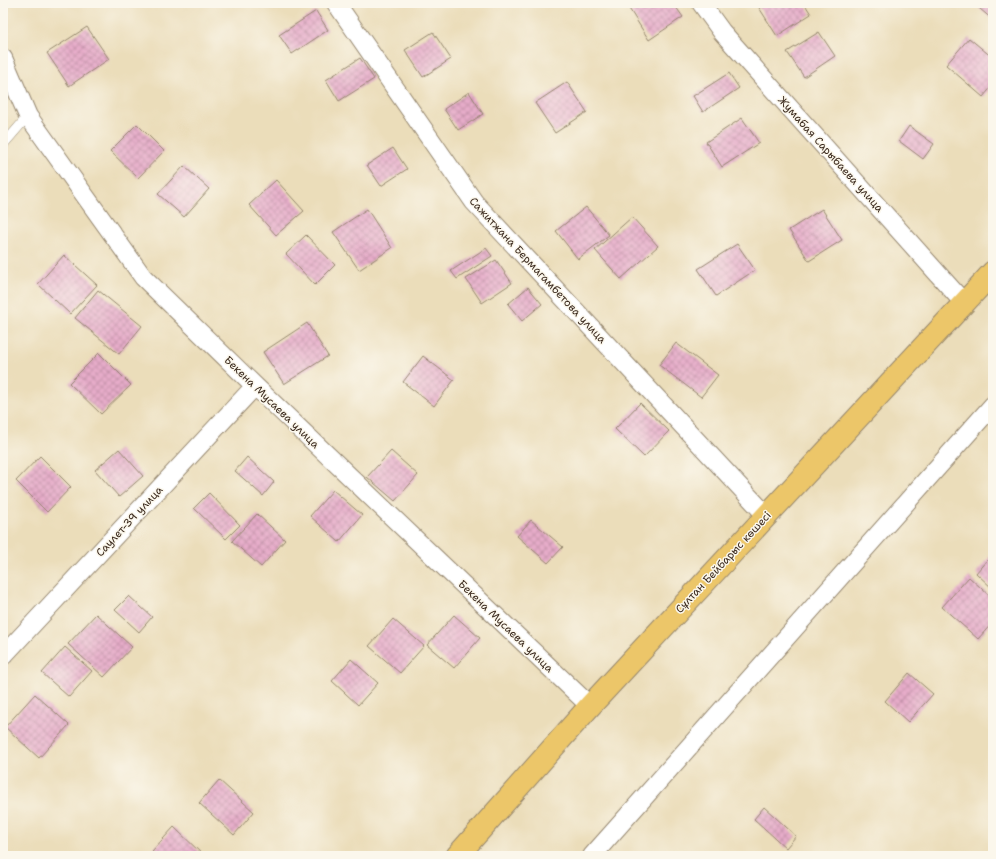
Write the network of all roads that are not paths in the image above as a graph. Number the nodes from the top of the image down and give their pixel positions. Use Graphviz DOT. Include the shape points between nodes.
graph roads {
  1 [pos="336,3"];
  2 [pos="702,3"];
  3 [pos="3,58"];
  4 [pos="28,116"];
  5 [pos="3,145"];
  6 [pos="993,272"];
  7 [pos="964,303"];
  8 [pos="255,386"];
  9 [pos="993,405"];
  10 [pos="767,516"];
  11 [pos="3,656"];
  12 [pos="590,706"];
  13 [pos="457,856"];
  14 [pos="592,856"];
  1 -- 10 [label="street, Сажитжана Бермагамбетова улица" via="474,202"];
  2 -- 7 [label="street, Жумабая Сарыбаева улица" via="722,32"];
  3 -- 4 [label="street, Бекена Мусаева улица"];
  4 -- 5 [label="lane"];
  4 -- 8 [label="street, Бекена Мусаева улица" via="144,277"];
  6 -- 7 [label="main road, Сұлтан Бейбарыс көшесі"];
  7 -- 10 [label="main road, Сұлтан Бейбарыс көшесі"];
  8 -- 11 [label="street, Саулет-39 улица"];
  8 -- 12 [label="street, Бекена Мусаева улица"];
  9 -- 14 [label="street"];
  10 -- 12 [label="main road, Сұлтан Бейбарыс көшесі"];
  12 -- 13 [label="main road, Сұлтан Бейбарыс көшесі"];
}
